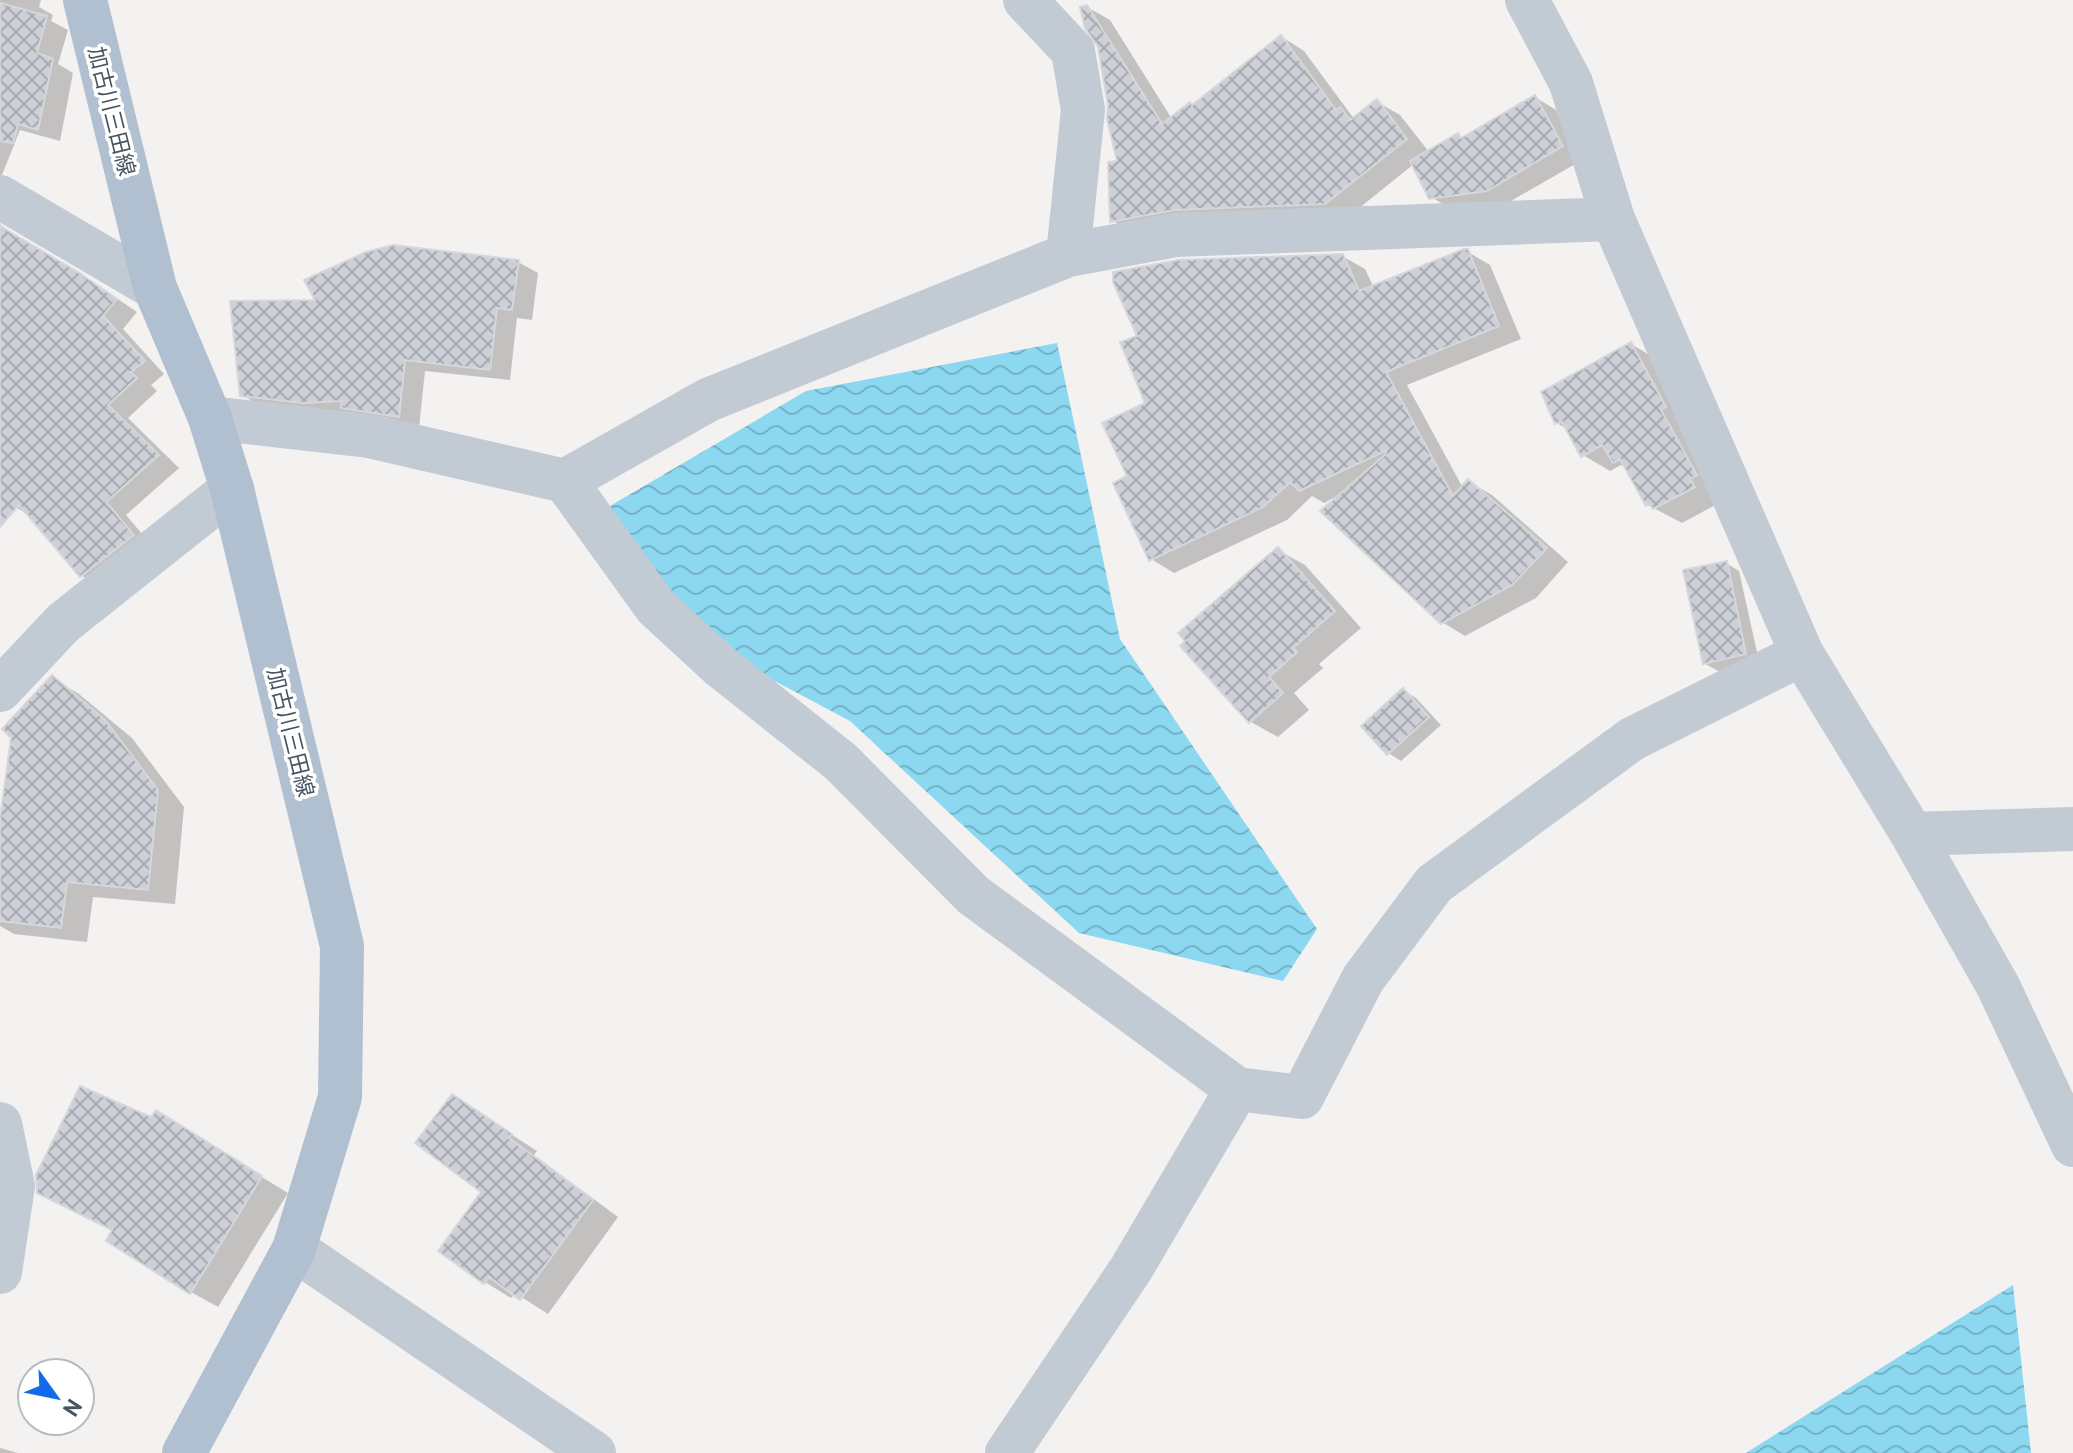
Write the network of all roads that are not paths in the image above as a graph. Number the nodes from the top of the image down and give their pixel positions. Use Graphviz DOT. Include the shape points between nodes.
graph roads {
  1 [pos="85,0"];
  2 [pos="1025,0"];
  3 [pos="1527,0"];
  4 [pos="0,197"];
  5 [pos="1613,219"];
  6 [pos="1068,255"];
  7 [pos="155,288"];
  8 [pos="210,418"];
  9 [pos="565,481"];
  10 [pos="232,489"];
  11 [pos="1802,654"];
  12 [pos="0,690"];
  13 [pos="2073,829"];
  14 [pos="1912,834"];
  15 [pos="1237,1089"];
  16 [pos="0,1124"];
  17 [pos="2073,1145"];
  18 [pos="294,1249"];
  19 [pos="0,1272"];
  20 [pos="184,1453"];
  21 [pos="594,1453"];
  22 [pos="1007,1453"];
  1 -- 7 [label="main road, 加古川三田線"];
  2 -- 6 [label="street" via="1073,51 1083,110"];
  3 -- 5 [label="street" via="1571,83"];
  4 -- 7 [label="street"];
  5 -- 6 [label="street" via="1175,235"];
  5 -- 11 [label="street"];
  6 -- 9 [label="street" via="708,400"];
  7 -- 8 [label="main road, 加古川三田線"];
  8 -- 9 [label="street" via="369,436"];
  8 -- 10 [label="main road, 加古川三田線"];
  9 -- 15 [label="street" via="656,607 720,666 841,762 973,895"];
  10 -- 12 [label="street" via="63,623"];
  10 -- 18 [label="main road, 加古川三田線" via="342,946 340,1097"];
  11 -- 14 [label="street"];
  11 -- 15 [label="street" via="1632,739 1434,884 1363,979 1302,1097"];
  13 -- 14 [label="street"];
  14 -- 17 [label="street" via="1998,986"];
  15 -- 22 [label="street" via="1131,1269"];
  16 -- 19 [label="street" via="13,1186"];
  18 -- 20 [label="main road, 加古川三田線"];
  18 -- 21 [label="street"];
}
